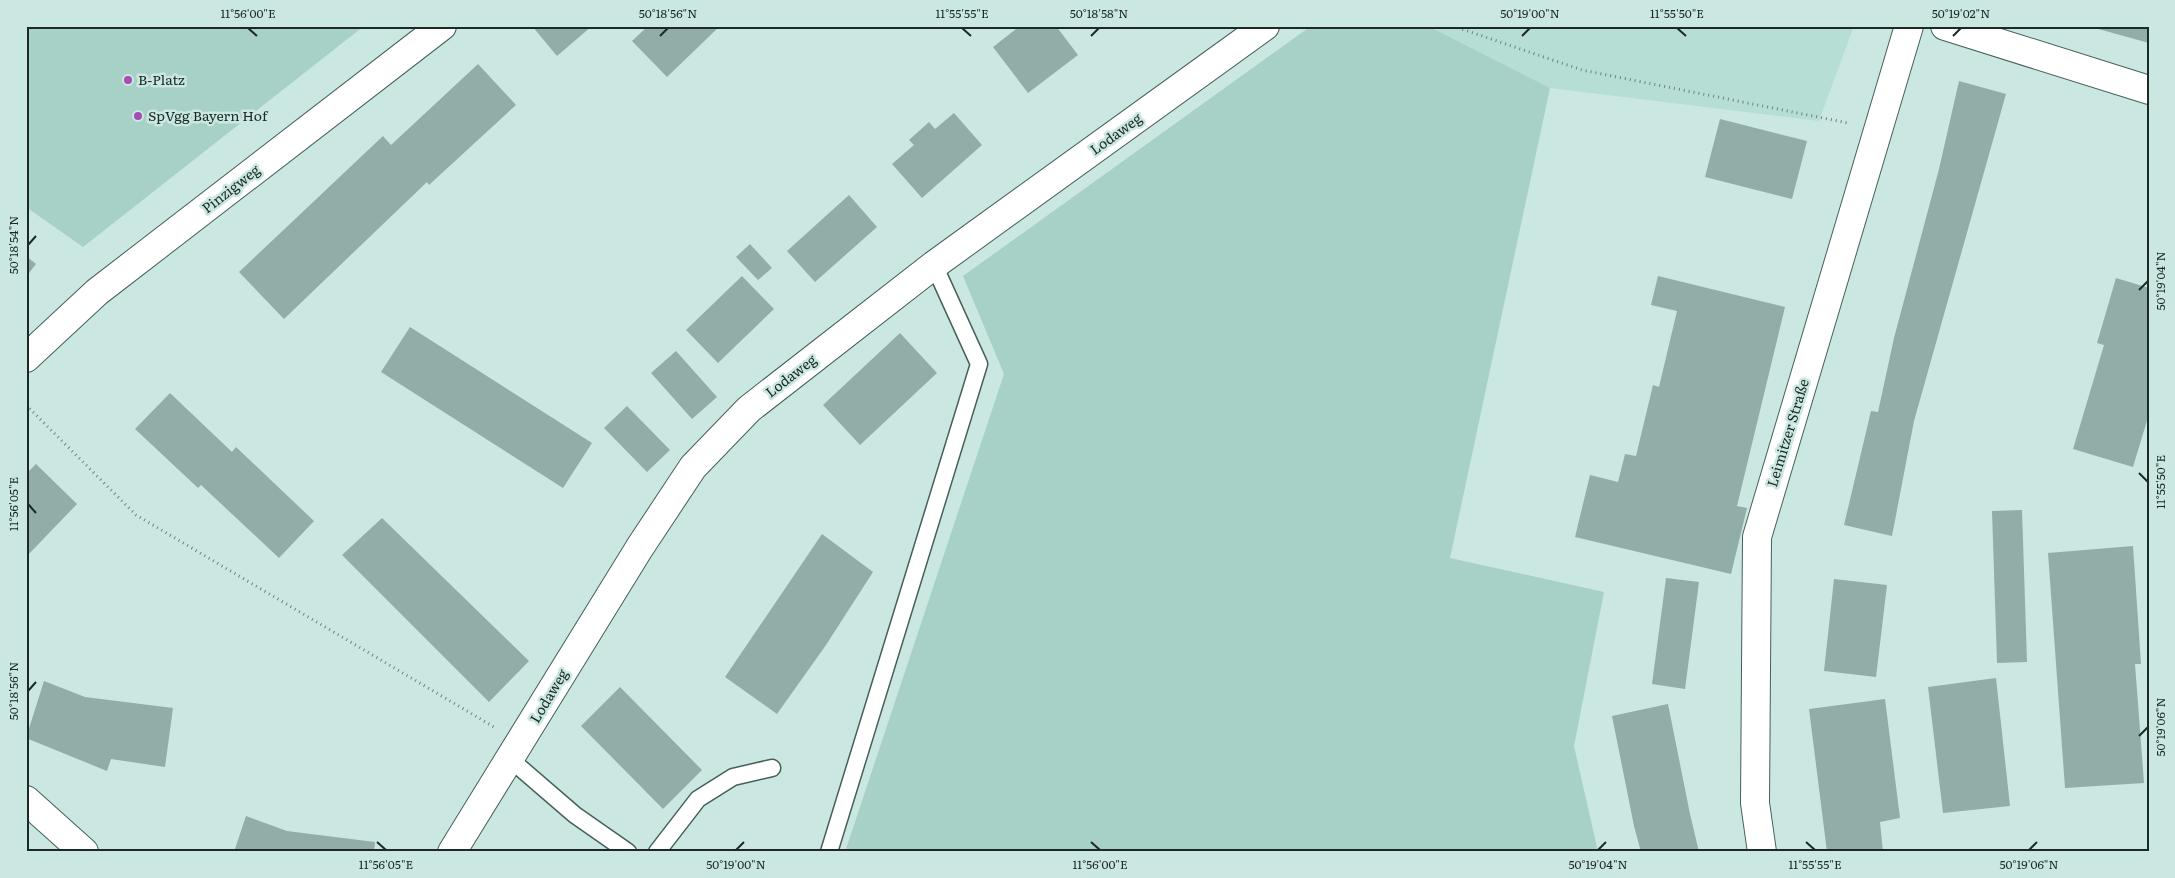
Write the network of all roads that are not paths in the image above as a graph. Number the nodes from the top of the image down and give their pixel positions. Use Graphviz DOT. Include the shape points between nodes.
graph roads {
  1 [pos="442,26"];
  2 [pos="1265,26"];
  3 [pos="1909,26"];
  4 [pos="1945,26"];
  5 [pos="2149,90"];
  6 [pos="934,265"];
  7 [pos="26,358"];
  8 [pos="515,751"];
  9 [pos="772,768"];
  10 [pos="26,800"];
  11 [pos="84,852"];
  12 [pos="452,852"];
  13 [pos="628,852"];
  14 [pos="657,852"];
  15 [pos="828,852"];
  16 [pos="1762,852"];
  1 -- 7 [label="street, Pinzigweg" via="97,292"];
  2 -- 6 [label="street, Lodaweg"];
  3 -- 16 [label="street, Leimitzer Straße" via="1758,537 1755,803"];
  4 -- 5 [label="street"];
  6 -- 8 [label="street, Lodaweg" via="749,409 693,467"];
  6 -- 15 [label="lane" via="979,364"];
  8 -- 12 [label="street, Lodaweg"];
  8 -- 13 [label="lane" via="575,815"];
  9 -- 14 [label="lane" via="733,777 698,799"];
  10 -- 11 [label="street"];
}
